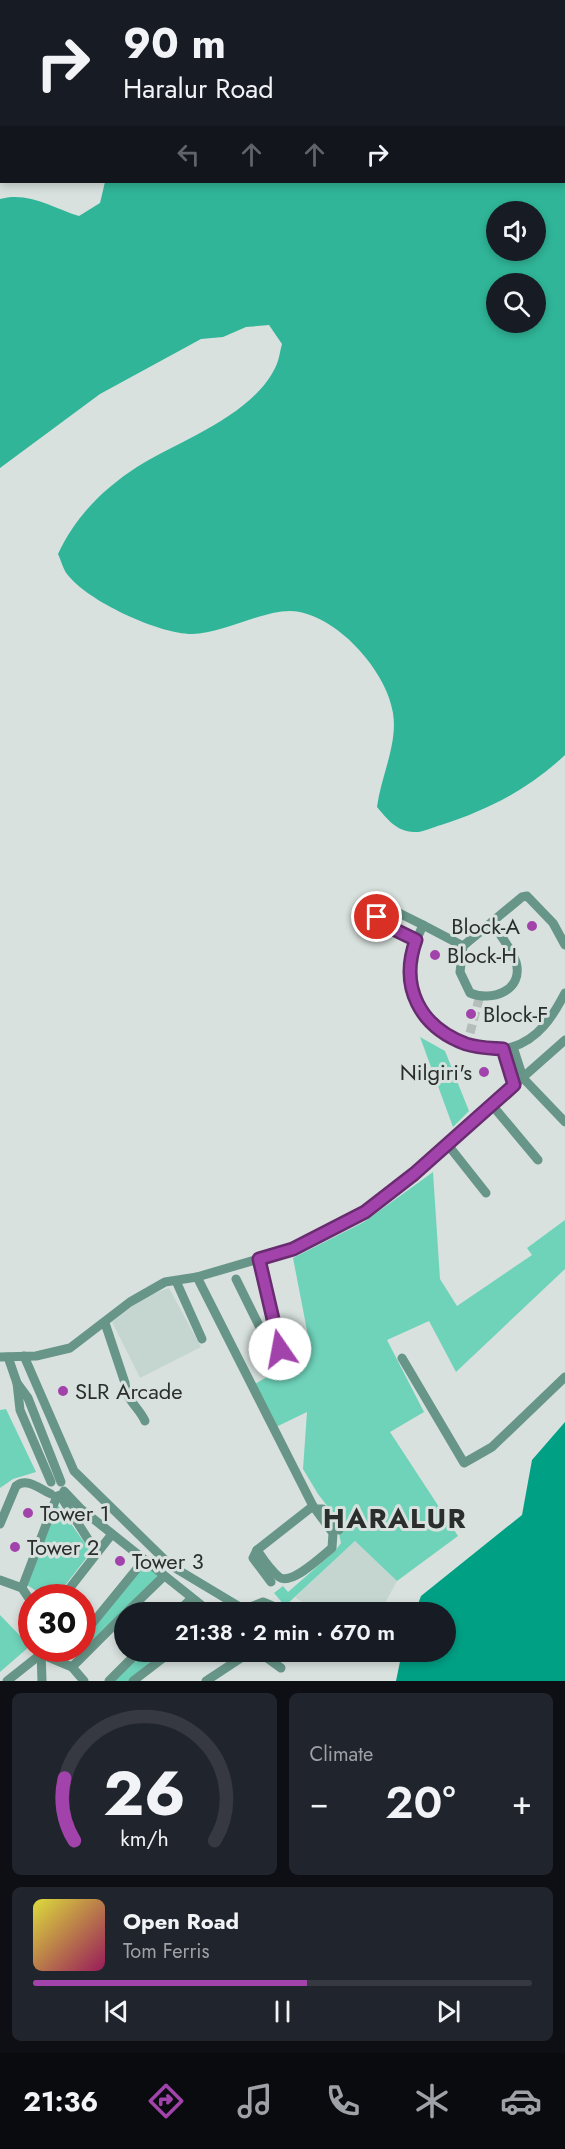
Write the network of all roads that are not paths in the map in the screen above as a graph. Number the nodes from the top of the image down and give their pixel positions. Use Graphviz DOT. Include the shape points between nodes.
graph roads {
  1 [pos="492,922"];
  2 [pos="423,925"];
  3 [pos="416,940"];
  4 [pos="463,945"];
  5 [pos="565,945"];
  6 [pos="565,993"];
  7 [pos="470,1033"];
  8 [pos="565,1040"];
  9 [pos="467,1044"];
  10 [pos="508,1048"];
  11 [pos="523,1078"];
  12 [pos="514,1085"];
  13 [pos="492,1105"];
  14 [pos="565,1122"];
  15 [pos="448,1145"];
  16 [pos="538,1160"];
  17 [pos="486,1192"];
  18 [pos="259,1259"];
  19 [pos="196,1277"];
  20 [pos="236,1279"];
  21 [pos="176,1281"];
  22 [pos="105,1323"];
  23 [pos="201,1339"];
  24 [pos="272,1355"];
  25 [pos="24,1356"];
  26 [pos="4,1357"];
  27 [pos="402,1358"];
  28 [pos="283,1361"];
  29 [pos="565,1377"];
  30 [pos="17,1383"];
  31 [pos="145,1422"];
  32 [pos="59,1492"];
  33 [pos="314,1507"];
  34 [pos="0,1524"];
  35 [pos="339,1530"];
  36 [pos="112,1534"];
  37 [pos="91,1544"];
  38 [pos="257,1550"];
  39 [pos="144,1560"];
  40 [pos="164,1576"];
  41 [pos="0,1580"];
  42 [pos="271,1582"];
  43 [pos="24,1584"];
  44 [pos="74,1584"];
  45 [pos="18,1587"];
  46 [pos="192,1598"];
  47 [pos="138,1602"];
  48 [pos="188,1602"];
  49 [pos="197,1602"];
  50 [pos="232,1602"];
  51 [pos="96,1619"];
  52 [pos="114,1626"];
  53 [pos="29,1662"];
  54 [pos="41,1662"];
  55 [pos="62,1662"];
  56 [pos="128,1662"];
  57 [pos="158,1662"];
  58 [pos="235,1662"];
  59 [pos="273,1662"];
  60 [pos="72,1668"];
  61 [pos="281,1668"];
  62 [pos="7,1681"];
  63 [pos="42,1681"];
  64 [pos="84,1681"];
  65 [pos="109,1681"];
  66 [pos="133,1681"];
  67 [pos="206,1681"];
  1 -- 4 [label="street"];
  1 -- 4 [label="street" via="516,963 516,973 505,993 495,998 479,998 470,993 463,984 459,962"];
  1 -- 5 [label="street" via="527,896 553,923"];
  2 -- 3 [label="street"];
  2 -- 3 [label="street" via="387,907 377,917 377,921"];
  2 -- 4 [label="street"];
  3 -- 9 [label="street" via="409,981 416,1001 428,1020 447,1036"];
  6 -- 10 [label="street" via="540,1031"];
  7 -- 9 [label="street"];
  8 -- 11 [label="street"];
  9 -- 10 [label="street"];
  10 -- 11 [label="street"];
  10 -- 12 [label="street"];
  11 -- 12 [label="street"];
  11 -- 14 [label="street"];
  12 -- 13 [label="street"];
  13 -- 15 [label="street"];
  13 -- 16 [label="street"];
  15 -- 17 [label="street"];
  15 -- 18 [label="street" via="365,1212 293,1249"];
  18 -- 19 [label="street"];
  18 -- 24 [label="street" via="280,1347"];
  19 -- 21 [label="street"];
  19 -- 33 [label="street"];
  20 -- 24 [label="street"];
  21 -- 22 [label="street" via="146,1292"];
  21 -- 23 [label="street"];
  22 -- 25 [label="street" via="70,1348"];
  22 -- 31 [label="street" via="125,1393"];
  24 -- 28 [label="street" via="278,1363"];
  25 -- 26 [label="street"];
  25 -- 50 [label="street" via="74,1471 170,1565"];
  26 -- 30 [label="street"];
  27 -- 29 [label="street" via="464,1463 492,1447"];
  30 -- 32 [label="street" via="28,1398"];
  30 -- 32 [label="street" via="20,1410 51,1482 48,1488"];
  32 -- 34 [label="street" via="21,1482"];
  32 -- 36 [label="street"];
  32 -- 37 [label="street"];
  32 -- 43 [label="street"];
  33 -- 35 [label="street" via="323,1509"];
  33 -- 38 [label="street"];
  33 -- 38 [label="street" via="333,1533 333,1545 301,1572 288,1580 281,1578"];
  36 -- 39 [label="street"];
  36 -- 44 [label="street"];
  38 -- 42 [label="street" via="253,1558"];
  39 -- 40 [label="street"];
  39 -- 51 [label="street"];
  40 -- 46 [label="street"];
  40 -- 47 [label="street"];
  41 -- 45 [label="street"];
  46 -- 48 [label="street"];
  46 -- 49 [label="street"];
  52 -- 60 [label="street"];
  53 -- 62 [label="street"];
  54 -- 63 [label="street"];
  55 -- 60 [label="street"];
  56 -- 65 [label="street"];
  57 -- 66 [label="street"];
  58 -- 67 [label="street"];
  59 -- 61 [label="street"];
  60 -- 64 [label="street"];
}
